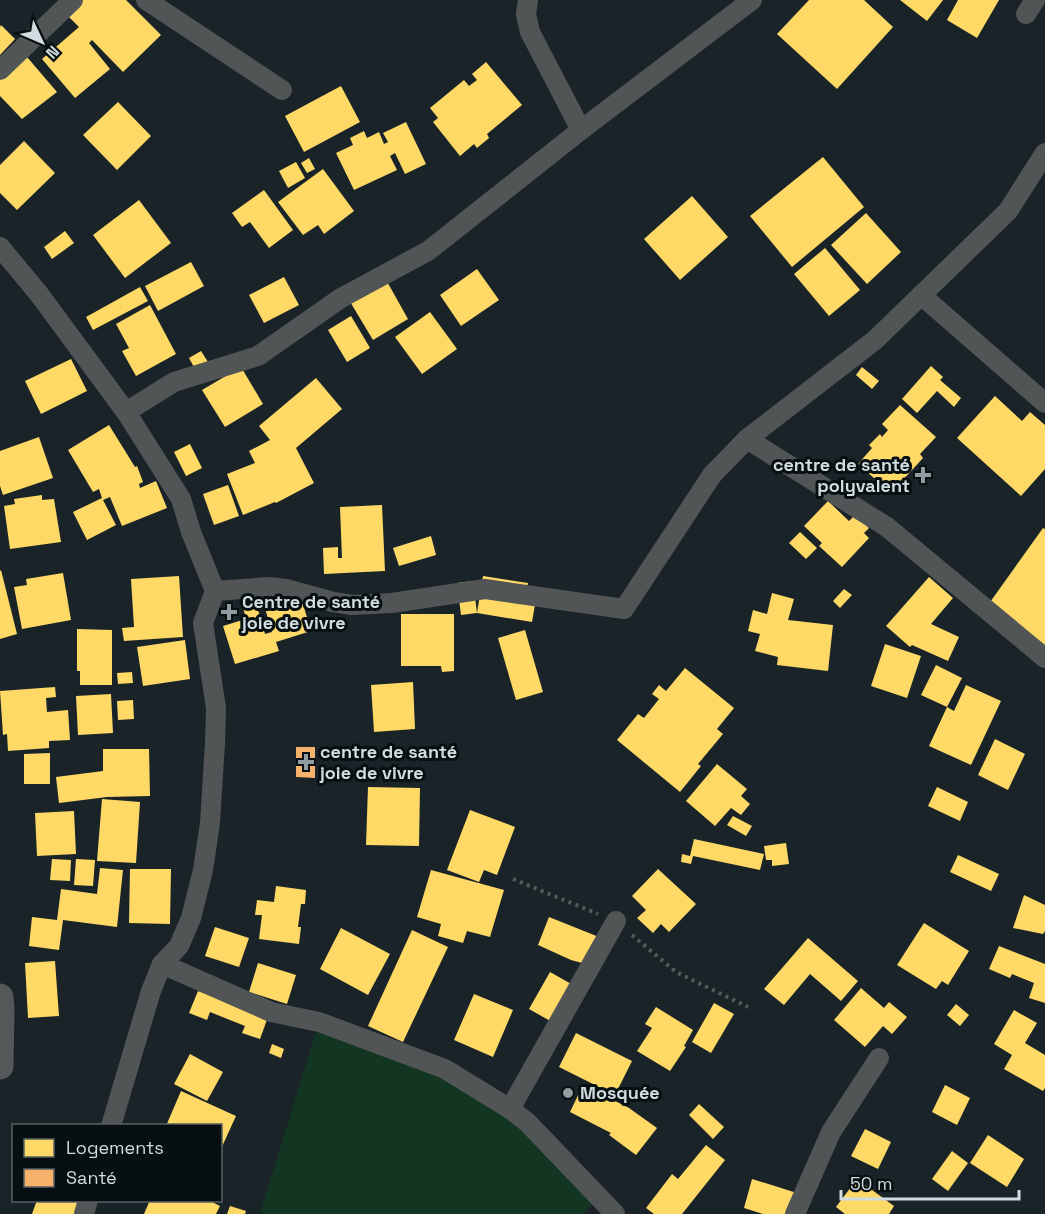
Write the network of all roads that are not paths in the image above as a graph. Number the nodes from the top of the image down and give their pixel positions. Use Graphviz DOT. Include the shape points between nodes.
graph roads {
  1 [pos="73,0"];
  2 [pos="146,0"];
  3 [pos="528,0"];
  4 [pos="752,0"];
  5 [pos="0,70"];
  6 [pos="282,90"];
  7 [pos="581,130"];
  8 [pos="1045,153"];
  9 [pos="1045,186"];
  10 [pos="1014,201"];
  11 [pos="0,247"];
  12 [pos="921,295"];
  13 [pos="1045,403"];
  14 [pos="126,412"];
  15 [pos="747,440"];
  16 [pos="215,591"];
  17 [pos="1045,658"];
  18 [pos="616,921"];
  19 [pos="162,964"];
  20 [pos="0,997"];
  21 [pos="879,1058"];
  22 [pos="0,1066"];
  23 [pos="510,1109"];
  24 [pos="111,1124"];
  25 [pos="615,1214"];
  26 [pos="795,1214"];
  1 -- 5 [label="street"];
  2 -- 6 [label="street"];
  3 -- 7 [label="street" via="530,32"];
  4 -- 7 [label="street"];
  7 -- 14 [label="street" via="428,250 341,298 258,356 174,382"];
  8 -- 10 [label="street"];
  9 -- 10 [label="street" via="1037,182"];
  10 -- 12 [label="street"];
  11 -- 14 [label="street"];
  12 -- 13 [label="street"];
  12 -- 15 [label="street" via="875,340"];
  14 -- 16 [label="street" via="181,499"];
  15 -- 16 [label="street" via="712,475 624,609 485,589 352,605 268,587"];
  15 -- 17 [label="street" via="887,527"];
  16 -- 19 [label="street" via="203,623 216,708 210,823 191,918 179,945"];
  18 -- 23 [label="street"];
  19 -- 23 [label="street" via="271,1012 320,1022 445,1069"];
  19 -- 24 [label="street"];
  20 -- 22 [label="main road"];
  21 -- 26 [label="street" via="831,1131"];
  23 -- 25 [label="street"];
}
